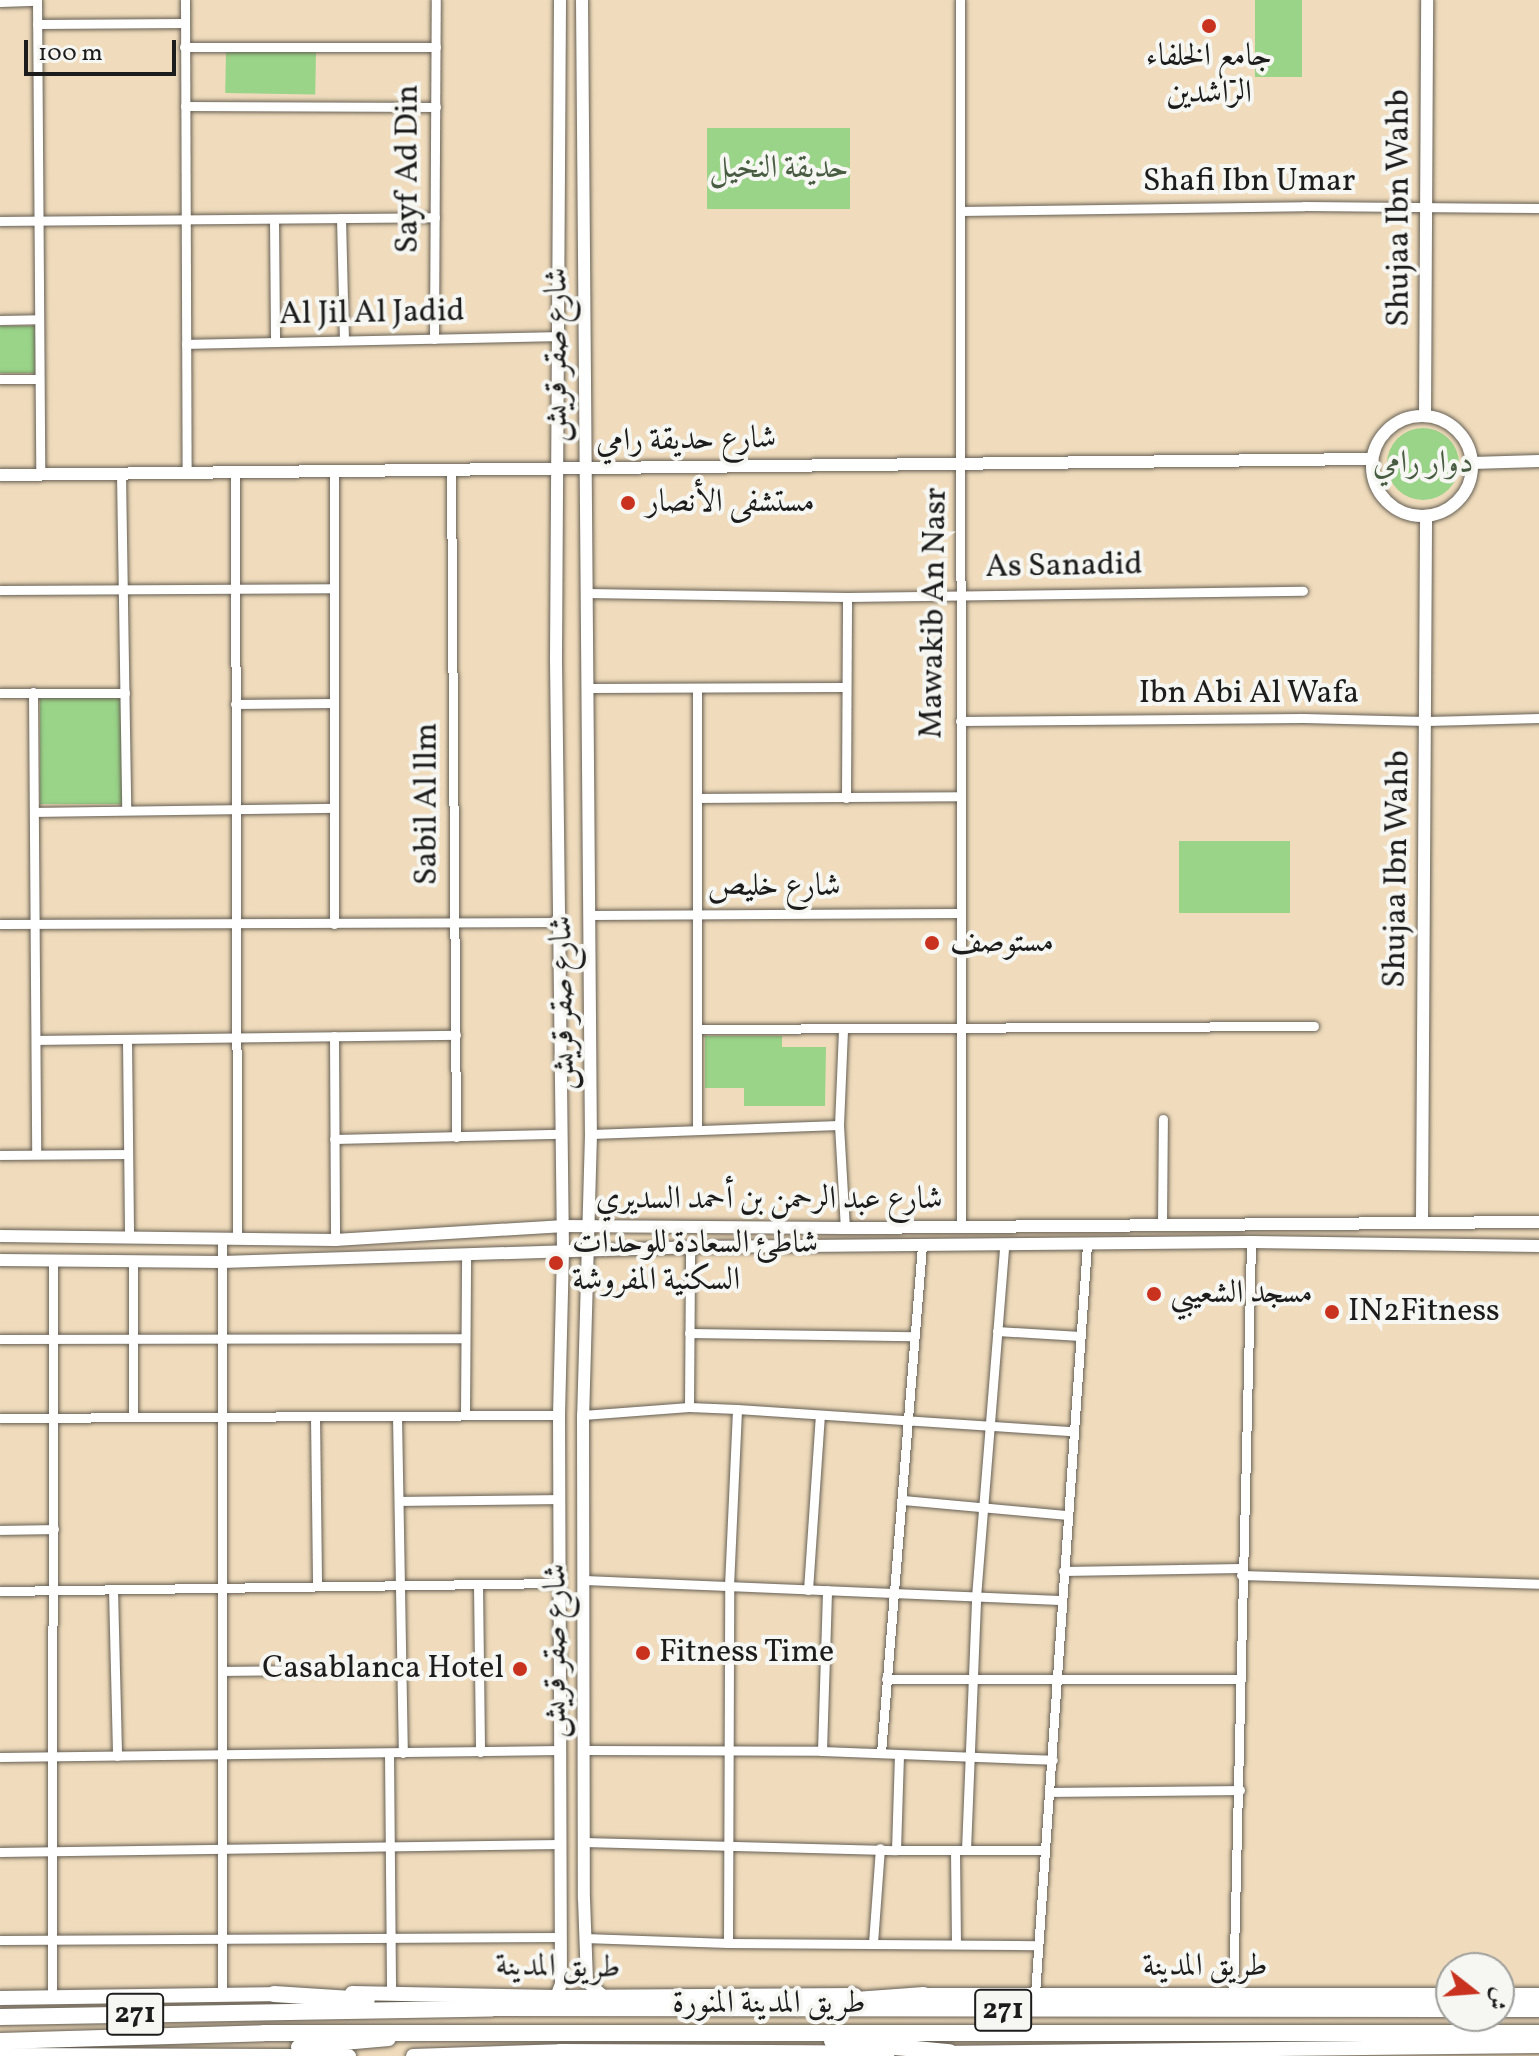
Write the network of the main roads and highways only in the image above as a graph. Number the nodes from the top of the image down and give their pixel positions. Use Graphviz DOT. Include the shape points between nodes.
graph roads {
  1 [pos="274,1994"];
  2 [pos="924,1995"];
  3 [pos="1308,1995"];
  4 [pos="1435,1995"];
  5 [pos="1515,1995"];
  6 [pos="1539,1995"];
  7 [pos="0,1998"];
  8 [pos="1435,2005"];
  9 [pos="1435,2006"];
  10 [pos="492,2008"];
  11 [pos="1515,2008"];
  12 [pos="1539,2009"];
  13 [pos="703,2011"];
  14 [pos="0,2017"];
  15 [pos="1358,2032"];
  16 [pos="743,2033"];
  17 [pos="1539,2033"];
  18 [pos="458,2034"];
  19 [pos="0,2041"];
  20 [pos="1539,2046"];
  21 [pos="1208,2049"];
  22 [pos="949,2052"];
  23 [pos="1073,2052"];
  24 [pos="1404,2052"];
  25 [pos="1231,2053"];
  26 [pos="560,2054"];
  27 [pos="728,2054"];
  28 [pos="898,2054"];
  29 [pos="0,2055"];
  30 [pos="218,2055"];
  31 [pos="349,2056"];
  32 [pos="413,2056"];
  1 -- 2 [label="main road, طريق المدينة"];
  1 -- 7 [label="main road, طريق المدينة"];
  1 -- 10 [label="highway"];
  2 -- 3 [label="main road, طريق المدينة"];
  2 -- 13 [label="highway"];
  3 -- 4 [label="main road, طريق المدينة"];
  3 -- 8 [label="main road"];
  5 -- 6 [label="main road"];
  9 -- 13 [label="highway, طريق المدينة المنورة / 271"];
  10 -- 13 [label="highway, طريق المدينة المنورة / 271"];
  10 -- 14 [label="highway, طريق المدينة المنورة / 271"];
  11 -- 12 [label="highway"];
  15 -- 16 [label="highway, طريق المدينة المنورة / 271"];
  15 -- 17 [label="highway, طريق المدينة المنورة / 271"];
  15 -- 21 [label="main road"];
  16 -- 18 [label="highway, طريق المدينة المنورة / 271"];
  16 -- 22 [label="highway"];
  18 -- 19 [label="highway, طريق المدينة المنورة / 271"];
  18 -- 30 [label="main road"];
  20 -- 24 [label="main road"];
  21 -- 23 [label="main road"];
  21 -- 25 [label="main road"];
  22 -- 23 [label="main road"];
  22 -- 28 [label="main road"];
  24 -- 25 [label="main road"];
  26 -- 27 [label="main road"];
  26 -- 32 [label="main road"];
  27 -- 28 [label="main road"];
  29 -- 30 [label="main road"];
  30 -- 31 [label="main road"];
}
